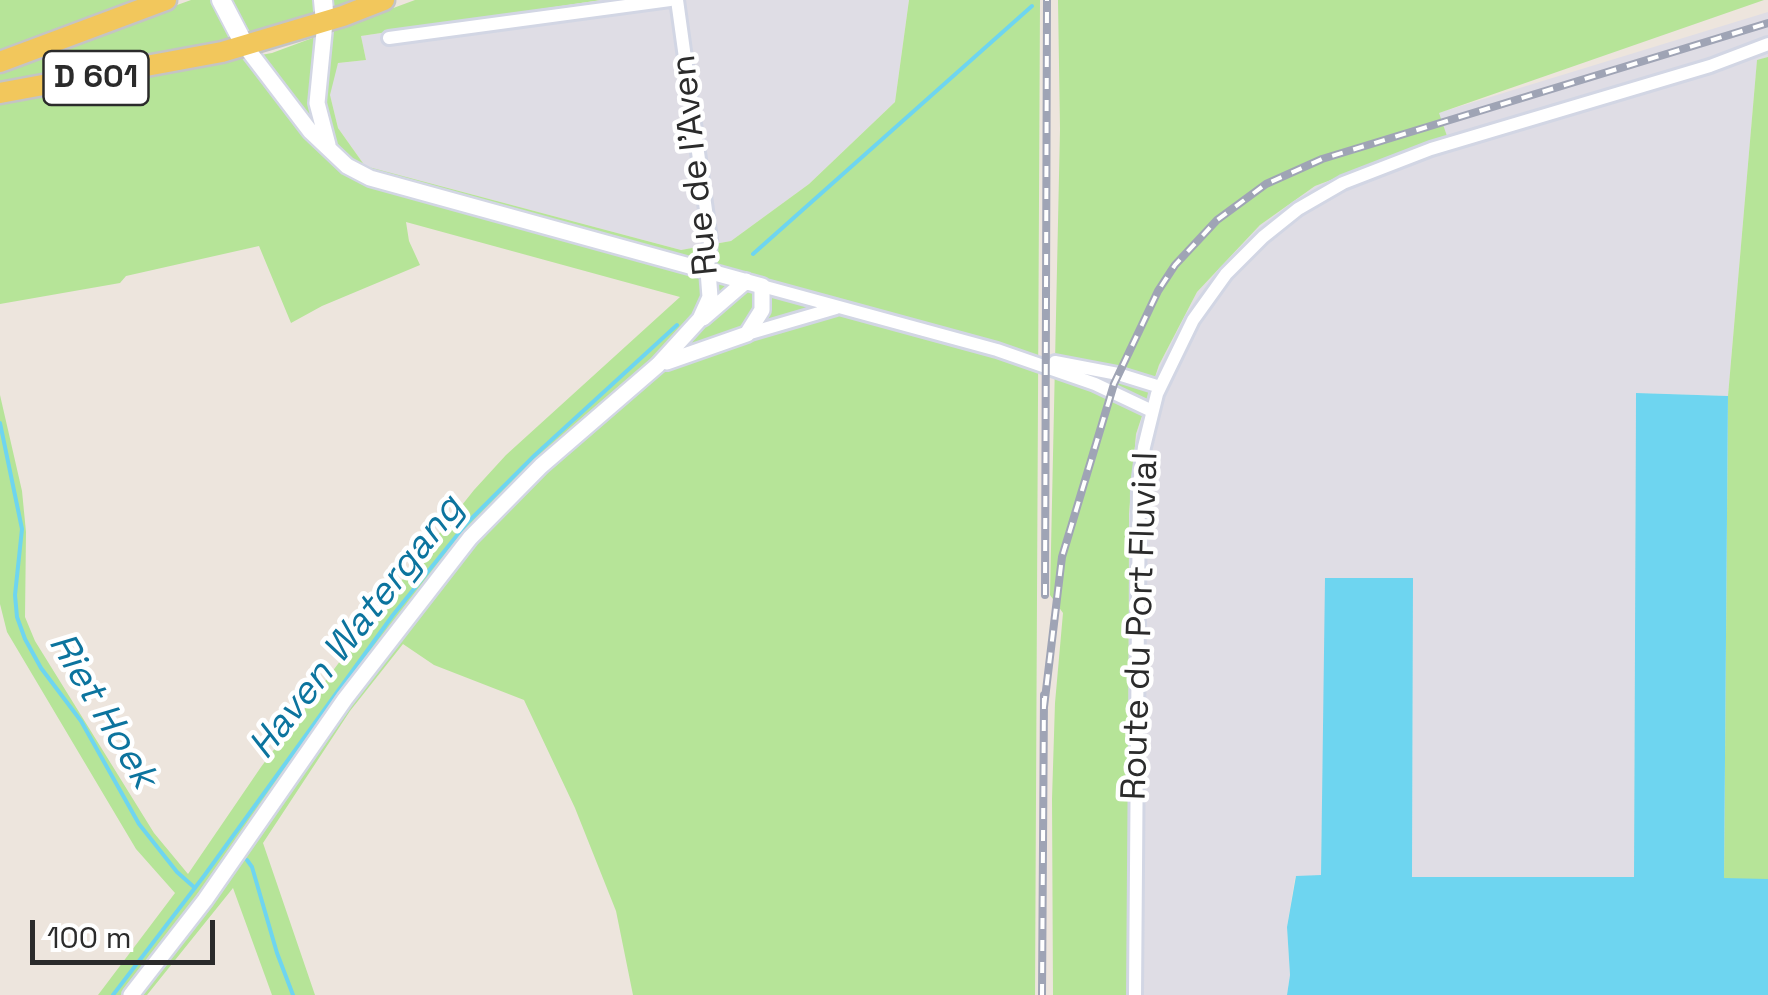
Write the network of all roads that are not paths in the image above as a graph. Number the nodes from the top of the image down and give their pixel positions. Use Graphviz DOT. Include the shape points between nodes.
graph roads {
  1 [pos="166,0"];
  2 [pos="221,0"];
  3 [pos="323,0"];
  4 [pos="384,0"];
  5 [pos="673,0"];
  6 [pos="325,22"];
  7 [pos="388,38"];
  8 [pos="1768,44"];
  9 [pos="245,46"];
  10 [pos="0,62"];
  11 [pos="0,94"];
  12 [pos="330,149"];
  13 [pos="708,271"];
  14 [pos="754,284"];
  15 [pos="839,307"];
  16 [pos="695,326"];
  17 [pos="747,334"];
  18 [pos="997,350"];
  19 [pos="658,365"];
  20 [pos="1160,387"];
  21 [pos="1152,412"];
  22 [pos="130,995"];
  23 [pos="1135,995"];
  1 -- 10 [label="main road, D 601"];
  2 -- 9 [label="main road"];
  3 -- 6 [label="main road"];
  4 -- 6 [label="main road, D 601"];
  5 -- 7 [label="street"];
  5 -- 13 [label="street, Rue de l'Aven" via="709,232"];
  6 -- 9 [label="main road, D 601"];
  6 -- 12 [label="street" via="317,103"];
  8 -- 20 [label="street, Route du Port Fluvial" via="1420,153 1326,192 1232,266 1193,320"];
  9 -- 11 [label="main road, D 601"];
  9 -- 12 [label="street"];
  12 -- 13 [label="street" via="377,181"];
  13 -- 14 [label="street"];
  13 -- 16 [label="street, Rue de l'Aven" via="708,302"];
  14 -- 15 [label="street"];
  14 -- 16 [label="street, Rue de l'Aven"];
  14 -- 17 [label="street, Rue de l'Aven" via="762,310"];
  15 -- 17 [label="street"];
  15 -- 18 [label="street"];
  16 -- 19 [label="street, Rue de l'Aven"];
  17 -- 19 [label="street, Rue de l'Aven"];
  18 -- 20 [label="street"];
  18 -- 21 [label="street"];
  19 -- 22 [label="street, Rue de l'Aven" via="470,538"];
  20 -- 21 [label="street, Route du Port Fluvial"];
  21 -- 23 [label="street, Route du Port Fluvial" via="1137,514"];
}
